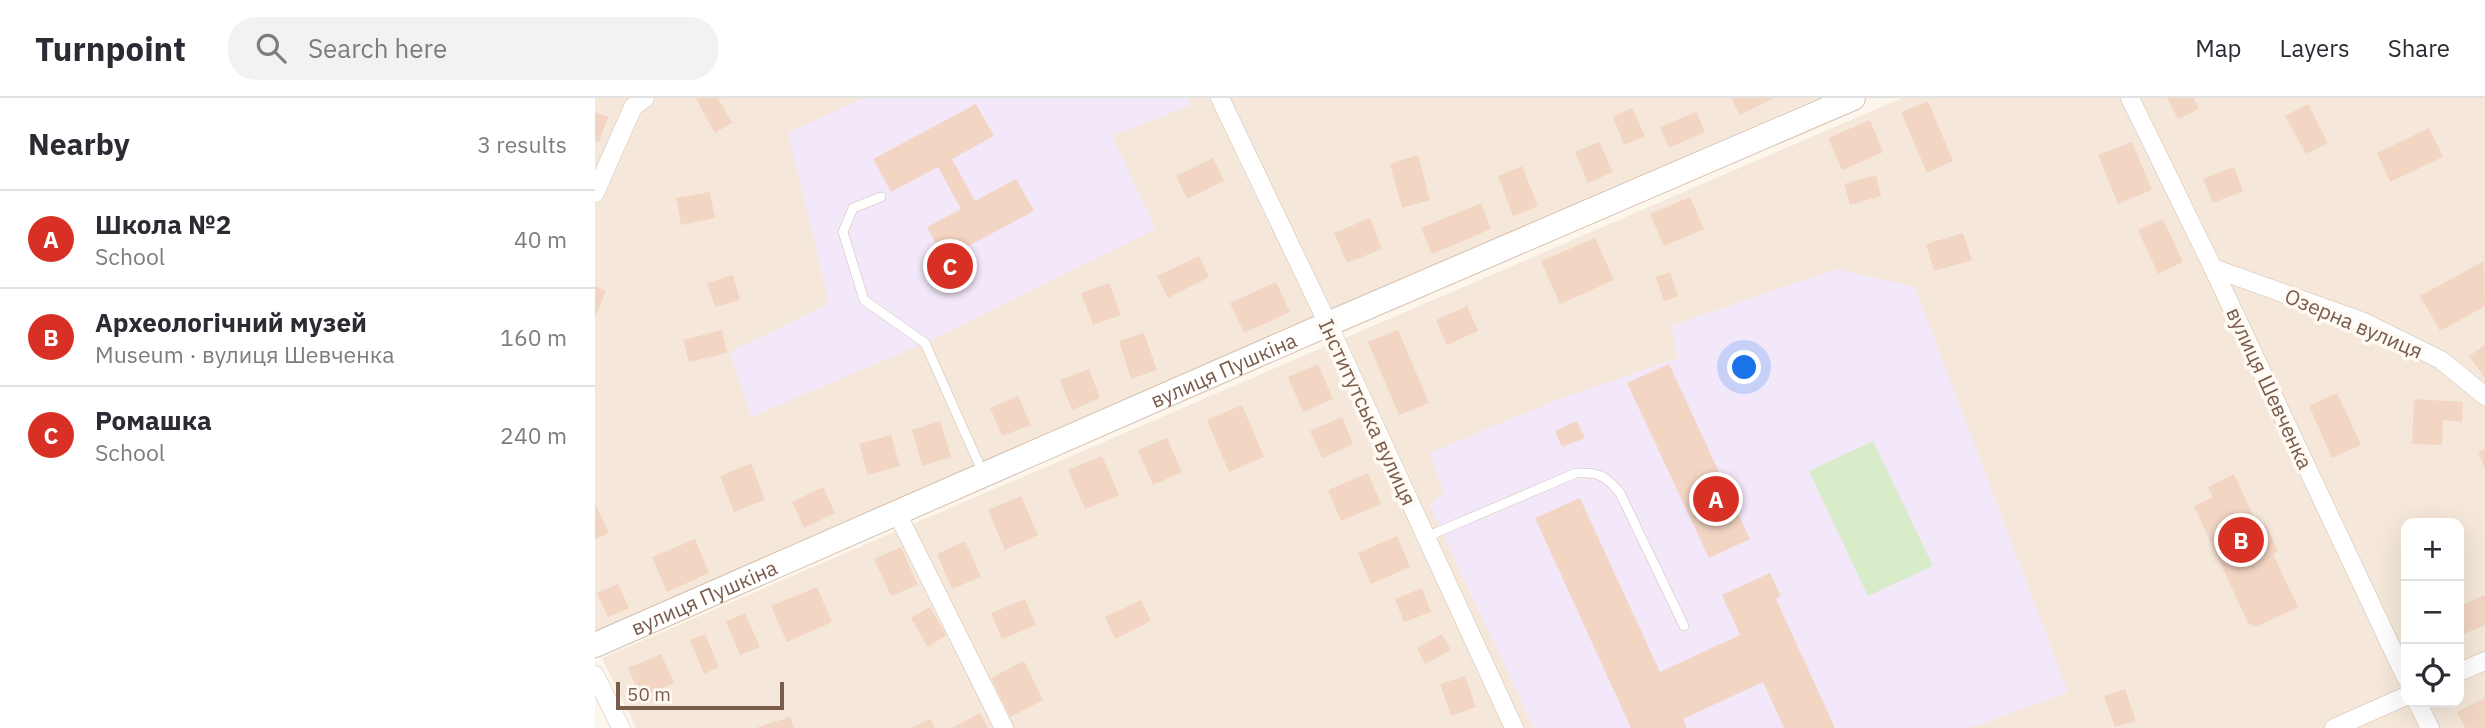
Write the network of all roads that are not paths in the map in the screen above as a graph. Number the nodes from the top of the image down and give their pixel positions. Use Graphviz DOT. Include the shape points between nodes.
graph roads {
  1 [pos="645,98"];
  2 [pos="1220,98"];
  3 [pos="1853,98"];
  4 [pos="2130,98"];
  5 [pos="595,193"];
  6 [pos="881,197"];
  7 [pos="2213,268"];
  8 [pos="1328,324"];
  9 [pos="2485,396"];
  10 [pos="984,475"];
  11 [pos="897,513"];
  12 [pos="1426,537"];
  13 [pos="1684,626"];
  14 [pos="595,645"];
  15 [pos="2485,661"];
  16 [pos="2401,667"];
  17 [pos="2464,670"];
  18 [pos="595,675"];
  19 [pos="2401,698"];
  20 [pos="2420,707"];
  21 [pos="621,728"];
  22 [pos="1004,728"];
  23 [pos="1514,728"];
  24 [pos="2334,728"];
  25 [pos="2430,728"];
  1 -- 5 [label="street" via="632,107"];
  2 -- 8 [label="street, Інститутська вулиця"];
  3 -- 8 [label="street, вулиця Пушкіна"];
  4 -- 7 [label="street, вулиця Шевченка"];
  6 -- 10 [label="lane" via="853,208 843,232 864,300 925,343"];
  7 -- 9 [label="street, Озерна вулиця" via="2364,322 2441,360"];
  7 -- 16 [label="street, вулиця Шевченка"];
  8 -- 10 [label="street, вулиця Пушкіна"];
  8 -- 12 [label="street, Інститутська вулиця"];
  10 -- 11 [label="street, вулиця Пушкіна"];
  11 -- 14 [label="street, вулиця Пушкіна"];
  11 -- 22 [label="street"];
  12 -- 13 [label="lane" via="1576,472 1597,472 1620,494"];
  12 -- 23 [label="street, Інститутська вулиця"];
  15 -- 17 [label="street"];
  18 -- 21 [label="street"];
  19 -- 24 [label="street"];
  20 -- 25 [label="street"];
}
